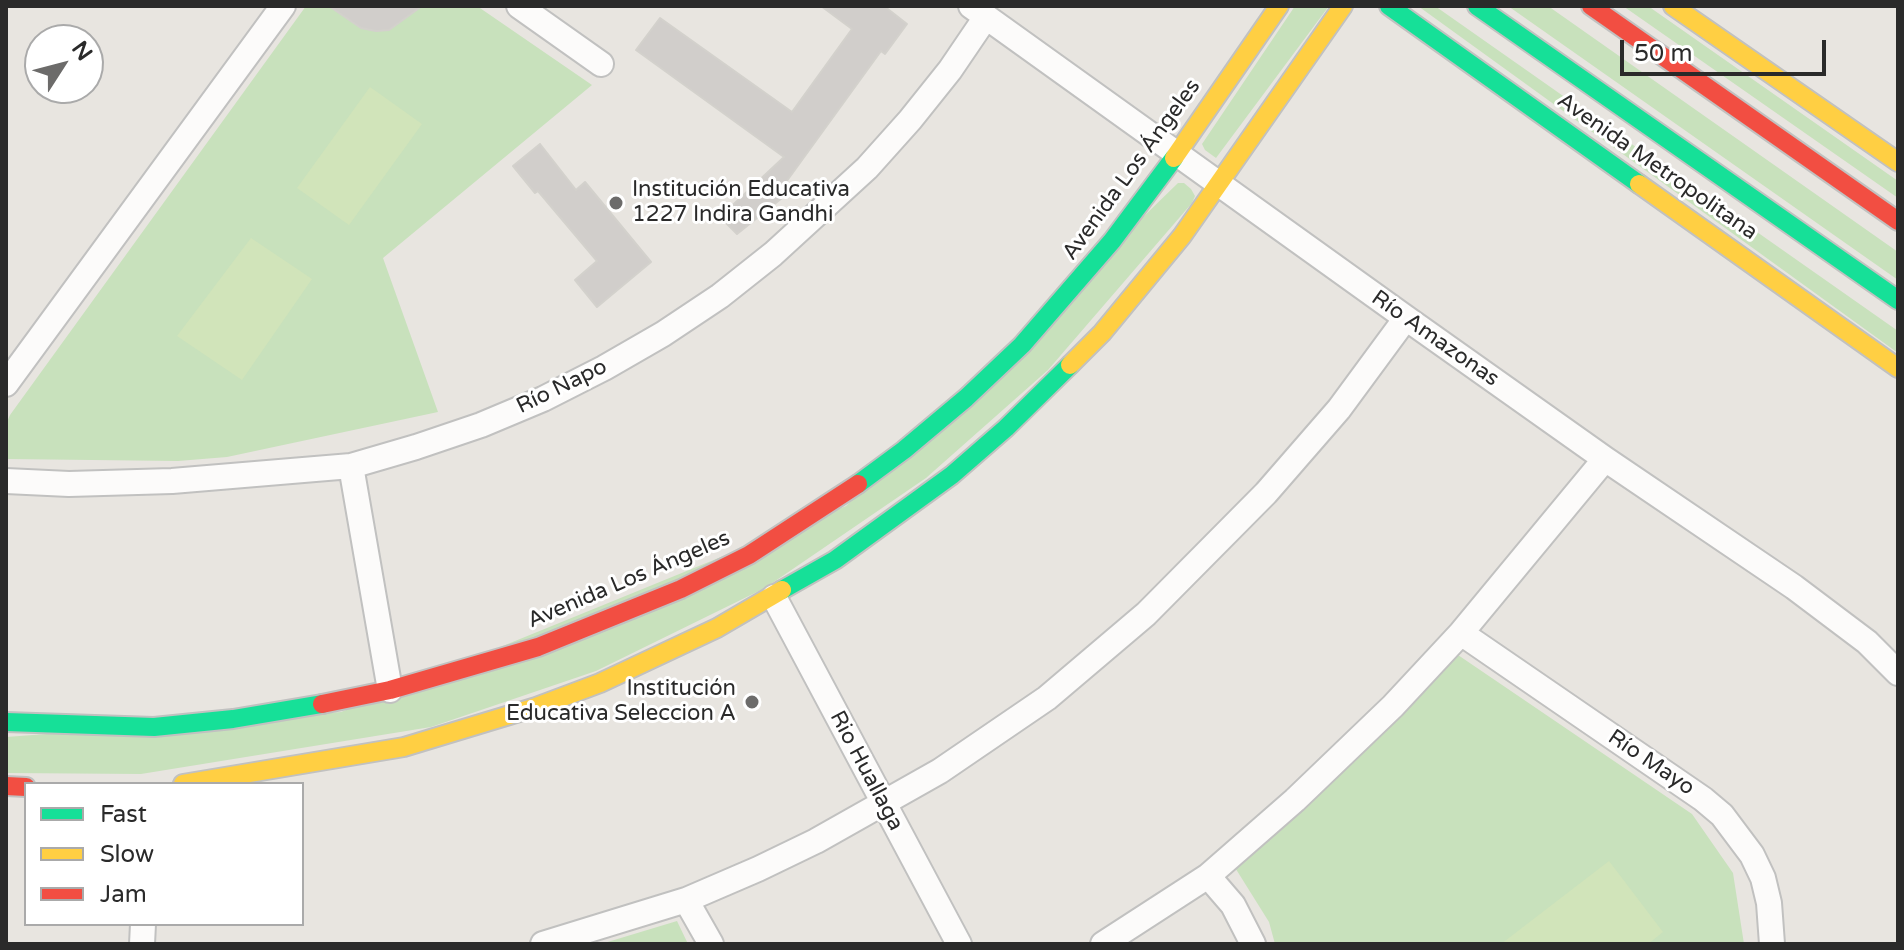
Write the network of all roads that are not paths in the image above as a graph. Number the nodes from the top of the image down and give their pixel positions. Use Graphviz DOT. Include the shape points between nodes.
graph roads {
  1 [pos="283,6"];
  2 [pos="519,6"];
  3 [pos="1279,6"];
  4 [pos="1343,6"];
  5 [pos="1389,6"];
  6 [pos="1477,6"];
  7 [pos="1591,6"];
  8 [pos="1673,6"];
  9 [pos="979,12"];
  10 [pos="601,64"];
  11 [pos="1177,154"];
  12 [pos="1898,162"];
  13 [pos="1219,184"];
  14 [pos="1898,221"];
  15 [pos="1898,300"];
  16 [pos="1406,318"];
  17 [pos="1898,368"];
  18 [pos="6,384"];
  19 [pos="1605,459"];
  20 [pos="351,466"];
  21 [pos="6,481"];
  22 [pos="774,597"];
  23 [pos="1461,633"];
  24 [pos="1898,673"];
  25 [pos="390,690"];
  26 [pos="6,722"];
  27 [pos="195,782"];
  28 [pos="883,804"];
  29 [pos="1208,876"];
  30 [pos="686,900"];
  31 [pos="543,944"];
  32 [pos="711,944"];
  33 [pos="959,944"];
  34 [pos="1103,944"];
  35 [pos="1253,944"];
  36 [pos="1772,944"];
  1 -- 18 [label="street"];
  2 -- 10 [label="street"];
  3 -- 11 [label="street, Avenida Los Ángeles"];
  4 -- 13 [label="street"];
  5 -- 17 [label="street, Avenida Metropolitana"];
  6 -- 15 [label="street, Avenida Metropolitana"];
  7 -- 14 [label="street"];
  8 -- 12 [label="street"];
  9 -- 11 [label="street, Río Amazonas"];
  9 -- 20 [label="street, Río Napo" via="950,70 867,168 720,296 543,399 468,430"];
  11 -- 13 [label="street, Río Amazonas"];
  11 -- 25 [label="street, Avenida Los Ángeles" via="1095,262 1022,345 904,450 839,498 749,555 681,589 538,647"];
  13 -- 16 [label="street, Río Amazonas"];
  13 -- 22 [label="street" via="1112,321 1006,428 895,519"];
  16 -- 19 [label="street, Río Amazonas"];
  16 -- 28 [label="street" via="1303,451 1146,614 1047,698"];
  19 -- 23 [label="street"];
  19 -- 24 [label="street, Río Amazonas" via="1794,587 1867,642"];
  20 -- 21 [label="street, Río Napo" via="172,481"];
  20 -- 25 [label="street"];
  22 -- 27 [label="street" via="600,683 470,729 404,747"];
  22 -- 28 [label="street, Rio Huallaga"];
  23 -- 29 [label="street" via="1393,706"];
  23 -- 36 [label="street, Río Mayo" via="1722,815 1763,878"];
  25 -- 26 [label="street, Avenida Los Ángeles" via="154,727"];
  28 -- 30 [label="street"];
  28 -- 33 [label="street, Rio Huallaga"];
  29 -- 34 [label="street"];
  29 -- 35 [label="street" via="1233,905"];
  30 -- 31 [label="street"];
  30 -- 32 [label="street"];
}
